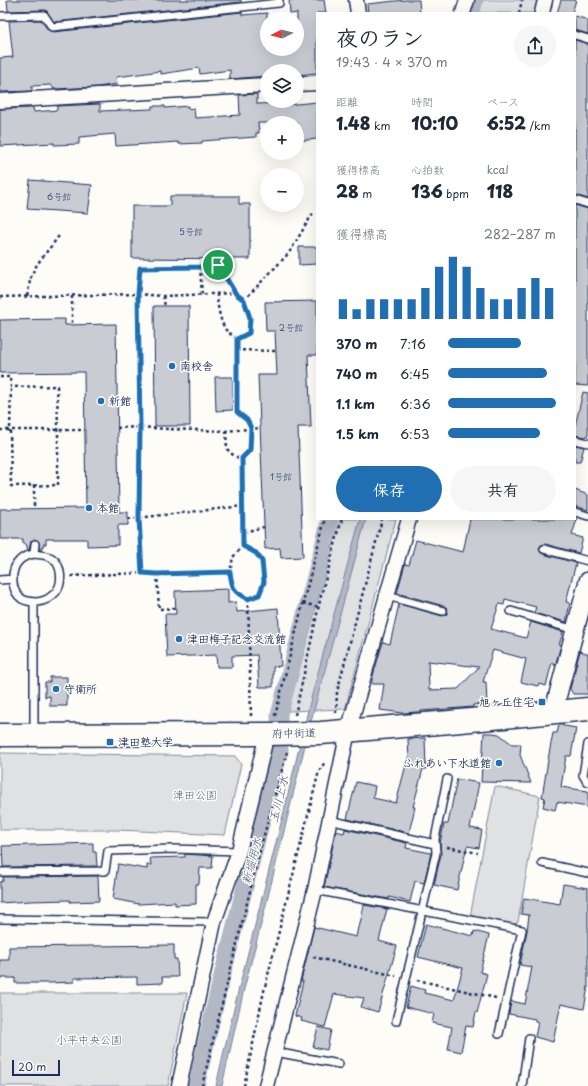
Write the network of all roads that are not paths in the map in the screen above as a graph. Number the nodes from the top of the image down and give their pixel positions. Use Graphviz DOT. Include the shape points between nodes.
graph roads {
  1 [pos="279,0"];
  2 [pos="356,0"];
  3 [pos="467,0"];
  4 [pos="545,0"];
  5 [pos="358,12"];
  6 [pos="463,12"];
  7 [pos="542,12"];
  8 [pos="0,16"];
  9 [pos="576,35"];
  10 [pos="588,39"];
  11 [pos="316,82"];
  12 [pos="304,83"];
  13 [pos="260,85"];
  14 [pos="0,101"];
  15 [pos="576,200"];
  16 [pos="588,204"];
  17 [pos="576,440"];
  18 [pos="588,443"];
  19 [pos="576,512"];
  20 [pos="588,516"];
  21 [pos="409,520"];
  22 [pos="35,544"];
  23 [pos="544,549"];
  24 [pos="34,554"];
  25 [pos="588,561"];
  26 [pos="0,580"];
  27 [pos="13,580"];
  28 [pos="588,581"];
  29 [pos="387,596"];
  30 [pos="34,602"];
  31 [pos="443,611"];
  32 [pos="511,612"];
  33 [pos="575,630"];
  34 [pos="588,710"];
  35 [pos="553,713"];
  36 [pos="342,722"];
  37 [pos="34,724"];
  38 [pos="282,730"];
  39 [pos="0,734"];
  40 [pos="588,744"];
  41 [pos="447,779"];
  42 [pos="588,782"];
  43 [pos="329,820"];
  44 [pos="435,844"];
  45 [pos="239,851"];
  46 [pos="542,863"];
  47 [pos="0,872"];
  48 [pos="588,873"];
  49 [pos="315,890"];
  50 [pos="422,911"];
  51 [pos="0,919"];
  52 [pos="214,922"];
  53 [pos="396,1021"];
  54 [pos="499,1034"];
  55 [pos="529,1038"];
  56 [pos="275,1052"];
  57 [pos="339,1064"];
  58 [pos="178,1086"];
  59 [pos="266,1086"];
  60 [pos="522,1086"];
  1 -- 8 [label="lane" via="279,3 52,27 44,15"];
  2 -- 5 [label="street"];
  3 -- 6 [label="street"];
  4 -- 7 [label="street"];
  9 -- 10 [label="lane"];
  11 -- 12 [label="street"];
  13 -- 14 [label="street"];
  15 -- 16 [label="lane"];
  17 -- 18 [label="lane"];
  19 -- 20 [label="lane"];
  21 -- 29 [label="street"];
  22 -- 24 [label="lane"];
  23 -- 25 [label="lane"];
  24 -- 27 [label="lane" via="20,560 14,568"];
  24 -- 30 [label="lane" via="53,559 58,564 61,576 58,589 52,597"];
  26 -- 27 [label="lane"];
  27 -- 30 [label="lane" via="18,595"];
  28 -- 33 [label="street"];
  29 -- 31 [label="lane"];
  29 -- 36 [label="street"];
  30 -- 37 [label="lane"];
  32 -- 33 [label="lane"];
  33 -- 35 [label="street"];
  34 -- 35 [label="main road, 府中街道"];
  35 -- 36 [label="main road, 府中街道"];
  36 -- 38 [label="main road, 府中街道" via="321,732"];
  36 -- 43 [label="street"];
  38 -- 39 [label="main road, 府中街道"];
  38 -- 45 [label="street"];
  40 -- 42 [label="lane" via="583,775"];
  41 -- 44 [label="lane"];
  43 -- 44 [label="lane"];
  43 -- 49 [label="street"];
  44 -- 50 [label="lane" via="436,853"];
  45 -- 47 [label="lane" via="108,851 105,871"];
  45 -- 52 [label="street"];
  46 -- 48 [label="lane"];
  49 -- 50 [label="lane"];
  49 -- 56 [label="street"];
  50 -- 53 [label="lane"];
  50 -- 54 [label="lane" via="522,930"];
  51 -- 52 [label="lane"];
  52 -- 58 [label="street"];
  55 -- 60 [label="lane"];
  56 -- 57 [label="lane"];
  56 -- 59 [label="street"];
}
